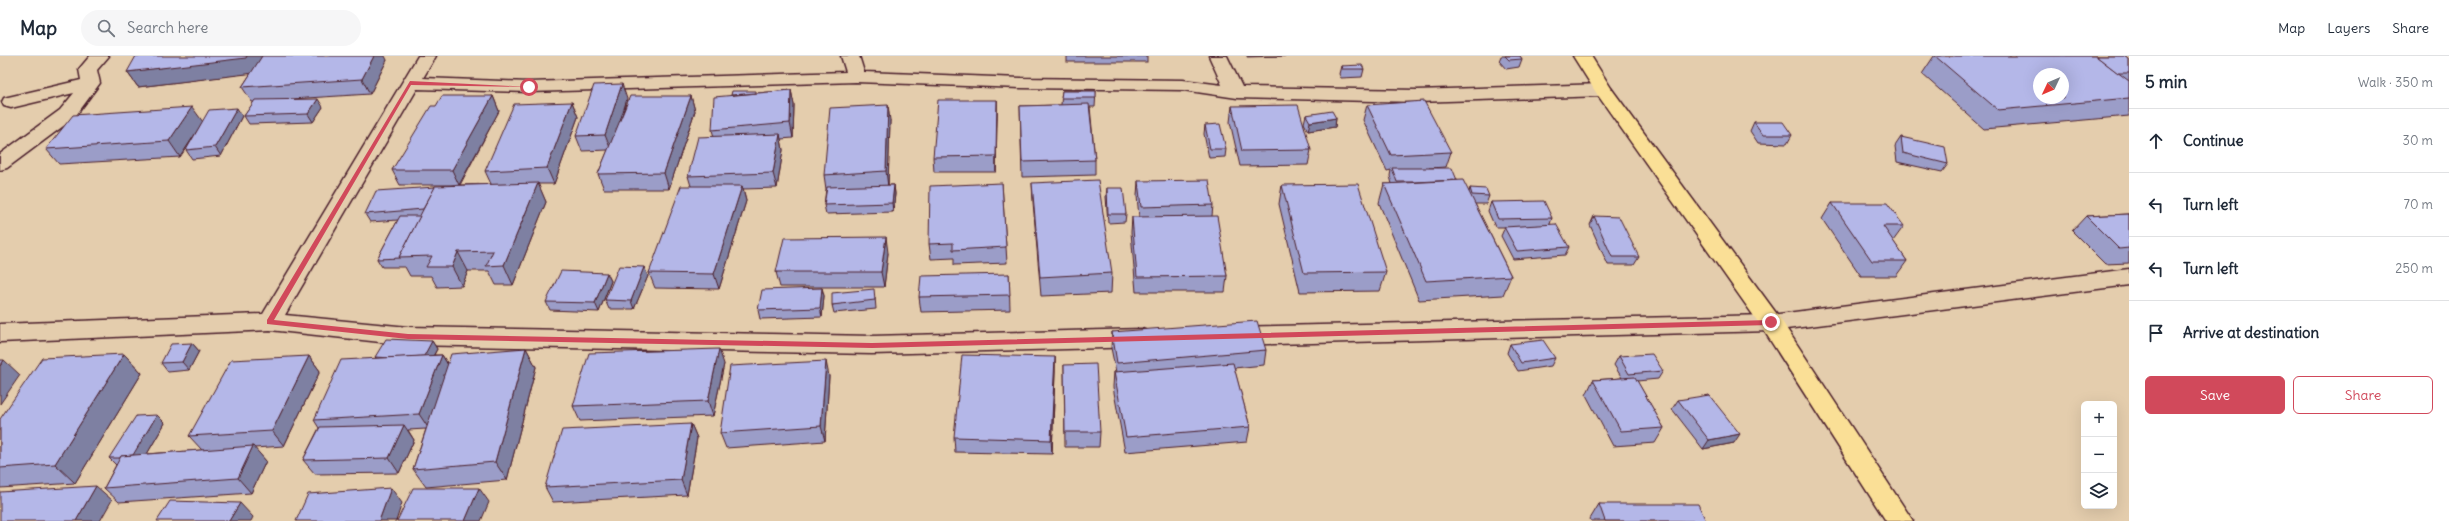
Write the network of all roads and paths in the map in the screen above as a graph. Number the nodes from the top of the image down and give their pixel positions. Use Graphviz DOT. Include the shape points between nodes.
graph roads {
  1 [pos="100,56"];
  2 [pos="427,56"];
  3 [pos="850,56"];
  4 [pos="1218,56"];
  5 [pos="1582,56"];
  6 [pos="856,77"];
  7 [pos="91,83"];
  8 [pos="410,83"];
  9 [pos="1603,90"];
  10 [pos="1238,92"];
  11 [pos="5,102"];
  12 [pos="67,114"];
  13 [pos="0,164"];
  14 [pos="2129,277"];
  15 [pos="270,322"];
  16 [pos="1771,322"];
  17 [pos="0,333"];
  18 [pos="1214,336"];
  19 [pos="1166,338"];
  20 [pos="1900,521"];
  1 -- 7 [label="street" via="88,69"];
  2 -- 8 [label="street"];
  3 -- 6 [label="street"];
  4 -- 10 [label="street" via="1228,80"];
  5 -- 9 [label="main road"];
  6 -- 8 [label="street" via="529,87"];
  6 -- 10 [label="street" via="1021,84 1182,85"];
  7 -- 11 [label="street"];
  7 -- 12 [label="street"];
  8 -- 15 [label="street"];
  9 -- 10 [label="street" via="1417,96"];
  9 -- 16 [label="main road"];
  11 -- 12 [label="street"];
  12 -- 13 [label="street"];
  14 -- 16 [label="street"];
  15 -- 17 [label="street"];
  15 -- 19 [label="street" via="408,336 872,345"];
  16 -- 18 [label="street"];
  16 -- 20 [label="main road"];
}
